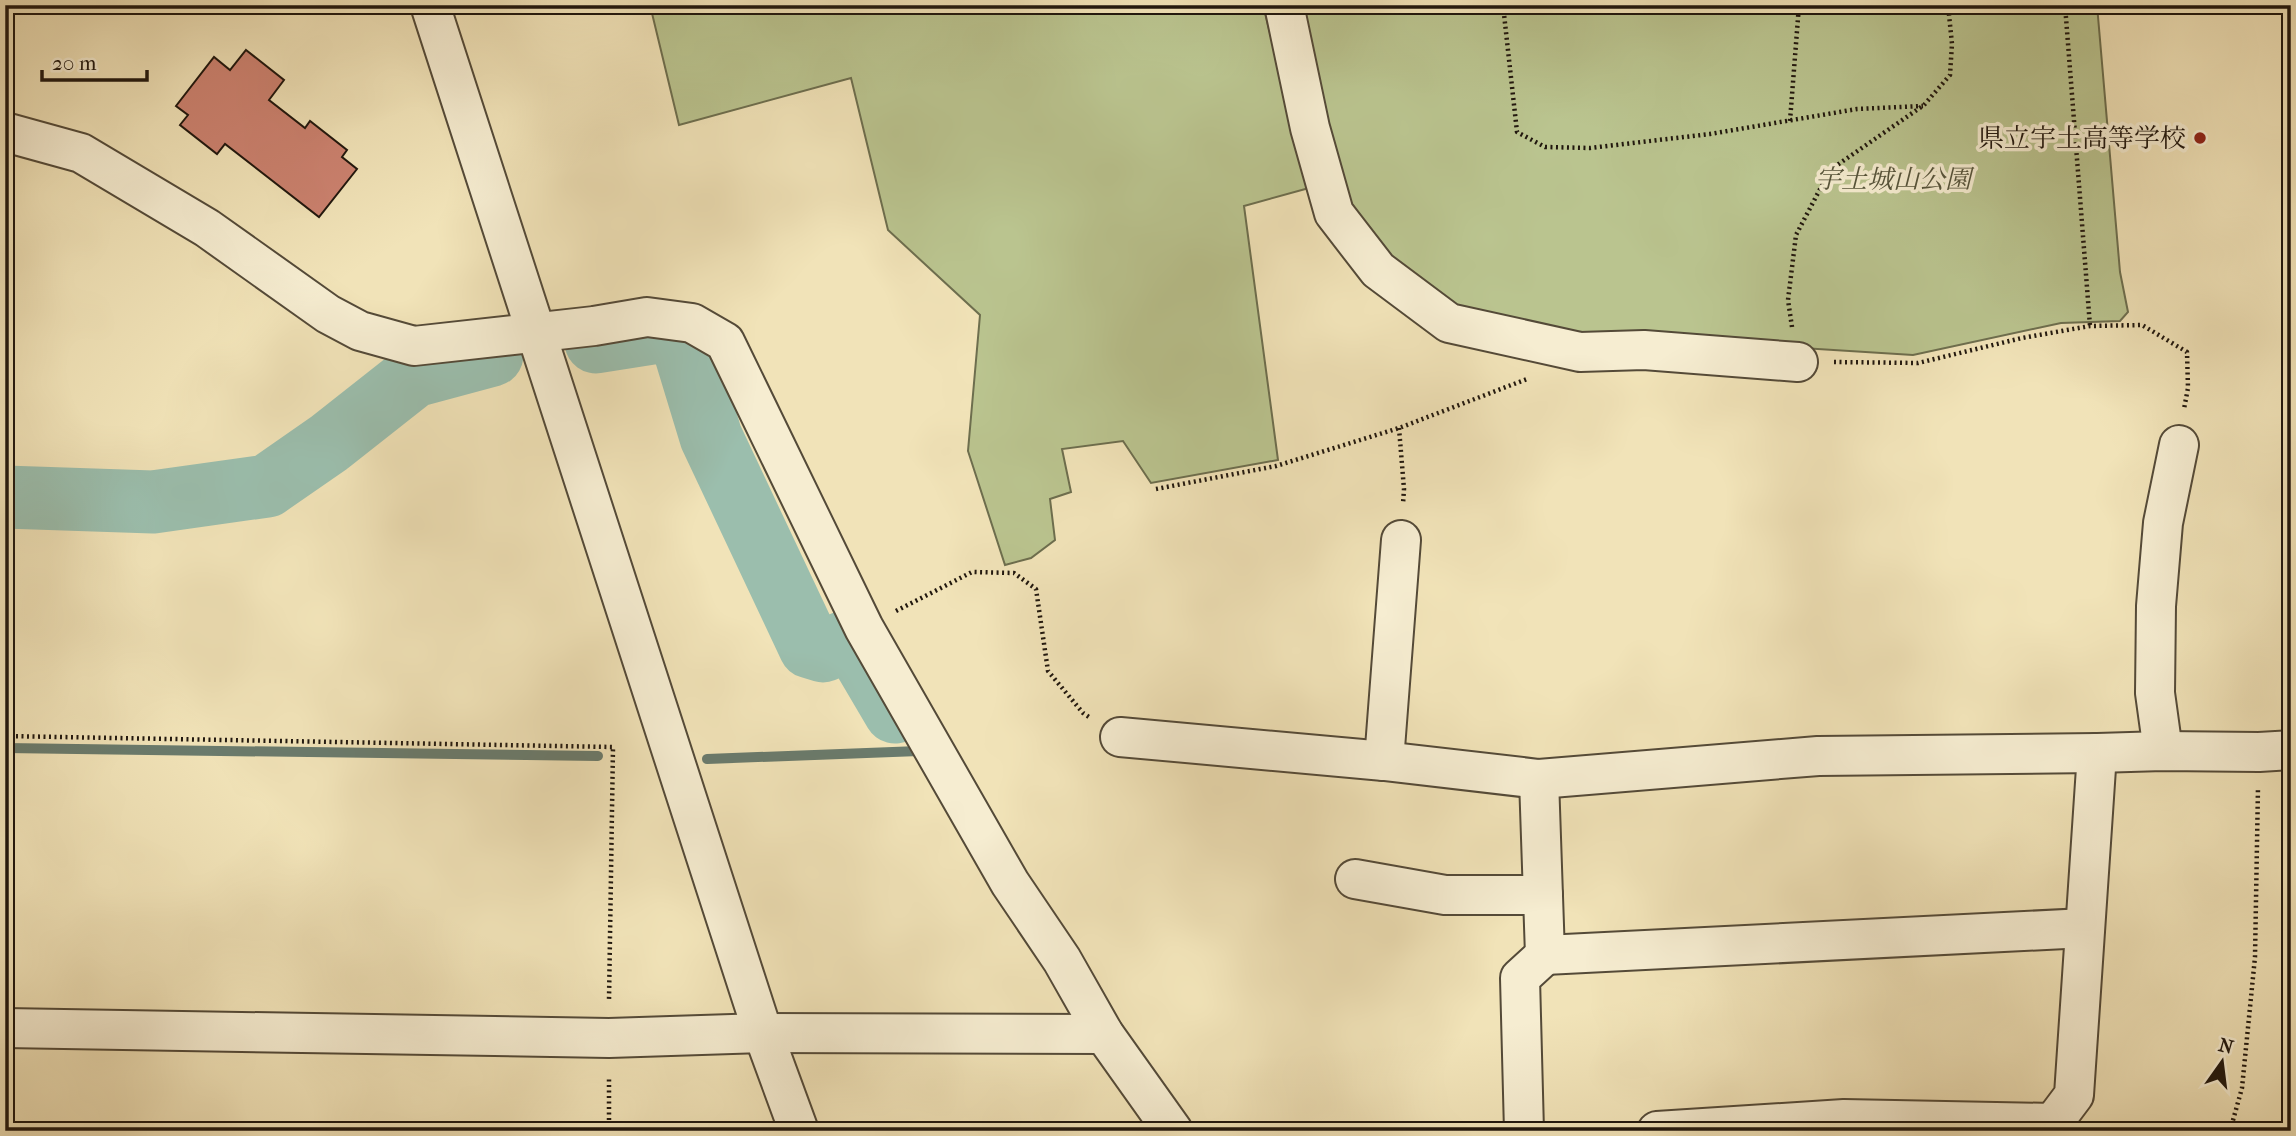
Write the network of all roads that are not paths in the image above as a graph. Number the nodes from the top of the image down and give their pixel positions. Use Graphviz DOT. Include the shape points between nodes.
graph roads {
  1 [pos="429,5"];
  2 [pos="1284,5"];
  3 [pos="5,132"];
  4 [pos="535,332"];
  5 [pos="1798,362"];
  6 [pos="2179,445"];
  7 [pos="1401,540"];
  8 [pos="1120,737"];
  9 [pos="2163,751"];
  10 [pos="2275,751"];
  11 [pos="2097,753"];
  12 [pos="1384,761"];
  13 [pos="1539,779"];
  14 [pos="1355,879"];
  15 [pos="1543,895"];
  16 [pos="2085,928"];
  17 [pos="1545,955"];
  18 [pos="5,1028"];
  19 [pos="763,1034"];
  20 [pos="1104,1034"];
  21 [pos="1843,1125"];
  22 [pos="799,1131"];
  23 [pos="1173,1131"];
  24 [pos="1524,1131"];
  25 [pos="1657,1131"];
  1 -- 4 [label="street"];
  2 -- 5 [label="street" via="1334,213 1378,270 1449,323 1580,352 1644,350"];
  3 -- 4 [label="street" via="81,153 207,228 328,314 360,331 414,346"];
  4 -- 19 [label="street"];
  4 -- 20 [label="street" via="647,317 692,323 726,342 864,628 1010,883"];
  6 -- 9 [label="street" via="2163,523 2156,606 2155,693"];
  7 -- 12 [label="street"];
  8 -- 12 [label="street"];
  9 -- 10 [label="street"];
  9 -- 11 [label="street"];
  11 -- 13 [label="street" via="1818,756"];
  11 -- 16 [label="street"];
  12 -- 13 [label="street"];
  13 -- 15 [label="street"];
  14 -- 15 [label="street" via="1445,895"];
  15 -- 17 [label="street"];
  16 -- 17 [label="street"];
  16 -- 21 [label="street" via="2074,1095 2053,1122"];
  17 -- 24 [label="street" via="1520,978"];
  18 -- 19 [label="street" via="609,1038"];
  19 -- 20 [label="street"];
  19 -- 22 [label="street"];
  20 -- 23 [label="street"];
  21 -- 25 [label="street"];
}
